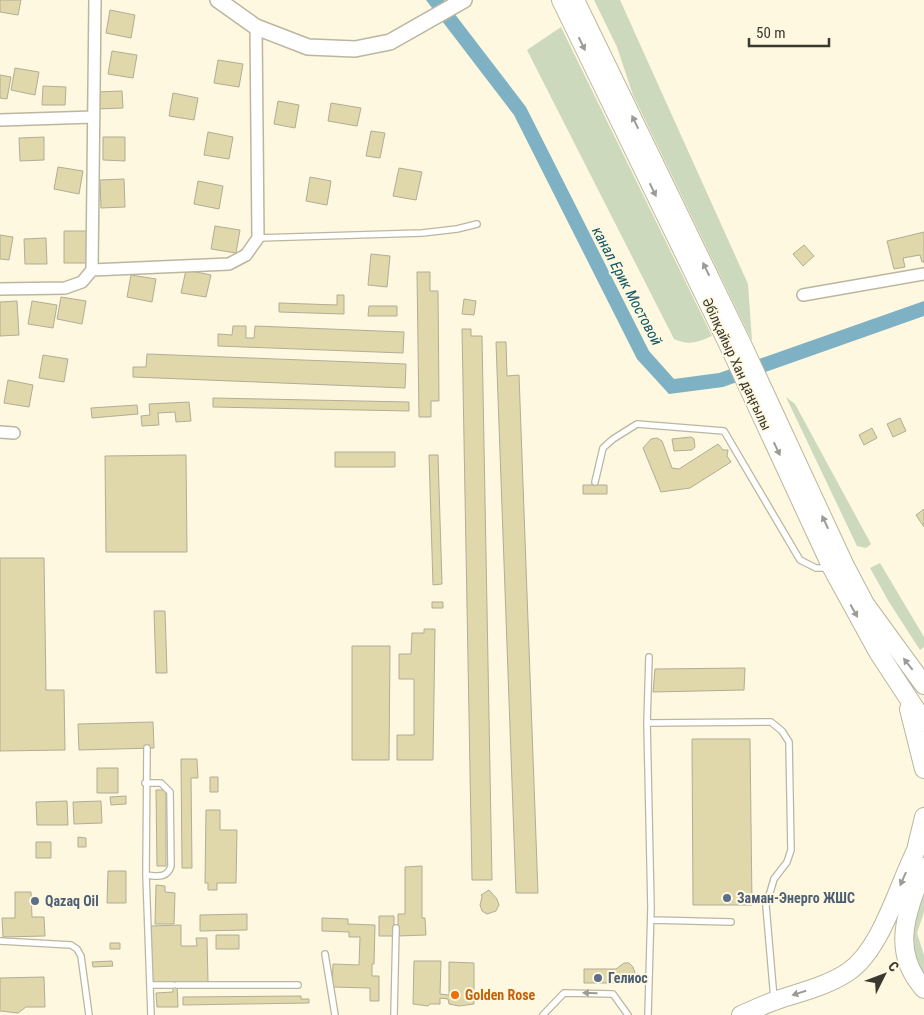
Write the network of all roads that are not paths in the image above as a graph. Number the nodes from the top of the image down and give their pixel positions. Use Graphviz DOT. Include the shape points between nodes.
graph roads {
  1 [pos="95,0"];
  2 [pos="218,0"];
  3 [pos="464,0"];
  4 [pos="561,0"];
  5 [pos="575,0"];
  6 [pos="586,0"];
  7 [pos="256,27"];
  8 [pos="608,67"];
  9 [pos="94,117"];
  10 [pos="0,120"];
  11 [pos="477,224"];
  12 [pos="258,238"];
  13 [pos="92,270"];
  14 [pos="924,274"];
  15 [pos="0,288"];
  16 [pos="803,294"];
  17 [pos="737,347"];
  18 [pos="762,401"];
  19 [pos="0,432"];
  20 [pos="14,433"];
  21 [pos="595,482"];
  22 [pos="832,568"];
  23 [pos="649,657"];
  24 [pos="901,685"];
  25 [pos="924,685"];
  26 [pos="924,722"];
  27 [pos="648,723"];
  28 [pos="147,748"];
  29 [pos="924,769"];
  30 [pos="145,783"];
  31 [pos="924,817"];
  32 [pos="921,841"];
  33 [pos="924,867"];
  34 [pos="146,875"];
  35 [pos="651,920"];
  36 [pos="731,922"];
  37 [pos="396,928"];
  38 [pos="0,941"];
  39 [pos="325,954"];
  40 [pos="298,985"];
  41 [pos="151,986"];
  42 [pos="924,989"];
  43 [pos="774,1001"];
  44 [pos="89,1015"];
  45 [pos="151,1015"];
  46 [pos="334,1015"];
  47 [pos="394,1015"];
  48 [pos="543,1015"];
  49 [pos="628,1015"];
  50 [pos="648,1015"];
  51 [pos="741,1015"];
  1 -- 9 [label="street"];
  2 -- 7 [label="street"];
  3 -- 7 [label="street" via="390,42 355,50 308,47"];
  4 -- 17 [label="main road, Әбілқайыр Хан даңғылы, one-way"];
  5 -- 8 [label="main road, Әбілқайыр Хан даңғылы"];
  6 -- 8 [label="main road" via="600,29"];
  7 -- 12 [label="street"];
  17 -- 8 [label="main road, Әбілқайыр Хан даңғылы, one-way"];
  9 -- 10 [label="street"];
  9 -- 13 [label="street"];
  11 -- 12 [label="lane" via="422,233"];
  12 -- 13 [label="street" via="246,255 229,264"];
  13 -- 15 [label="street" via="82,282 65,288"];
  14 -- 16 [label="street"];
  17 -- 18 [label="main road, Әбілқайыр Хан даңғылы"];
  18 -- 22 [label="main road, Әбілқайыр Хан даңғылы, one-way"];
  25 -- 18 [label="main road, Әбілқайыр Хан даңғылы, one-way" via="865,604"];
  19 -- 20 [label="street"];
  21 -- 22 [label="lane" via="603,448 637,424 724,431 800,560 816,568"];
  22 -- 24 [label="main road, Әбілқайыр Хан даңғылы, one-way" via="864,628"];
  23 -- 27 [label="lane"];
  24 -- 26 [label="main road, Әбілқайыр Хан даңғылы"];
  24 -- 29 [label="main road"];
  27 -- 35 [label="lane"];
  27 -- 43 [label="lane" via="770,722 782,731 789,742 791,850 787,862 774,879 766,906"];
  28 -- 30 [label="lane"];
  30 -- 34 [label="lane"];
  30 -- 34 [label="lane" via="161,783 170,792 171,866 164,876"];
  31 -- 32 [label="main road"];
  32 -- 43 [label="main road, one-way" via="878,936 865,955 837,978"];
  33 -- 42 [label="main road" via="906,919 903,938 909,970"];
  34 -- 41 [label="lane"];
  35 -- 36 [label="lane"];
  35 -- 50 [label="lane"];
  37 -- 47 [label="lane"];
  38 -- 44 [label="lane" via="71,945 77,949 81,956"];
  39 -- 46 [label="lane"];
  40 -- 41 [label="lane"];
  41 -- 45 [label="lane"];
  43 -- 51 [label="main road"];
  49 -- 48 [label="lane, one-way" via="612,994 564,993"];
}
